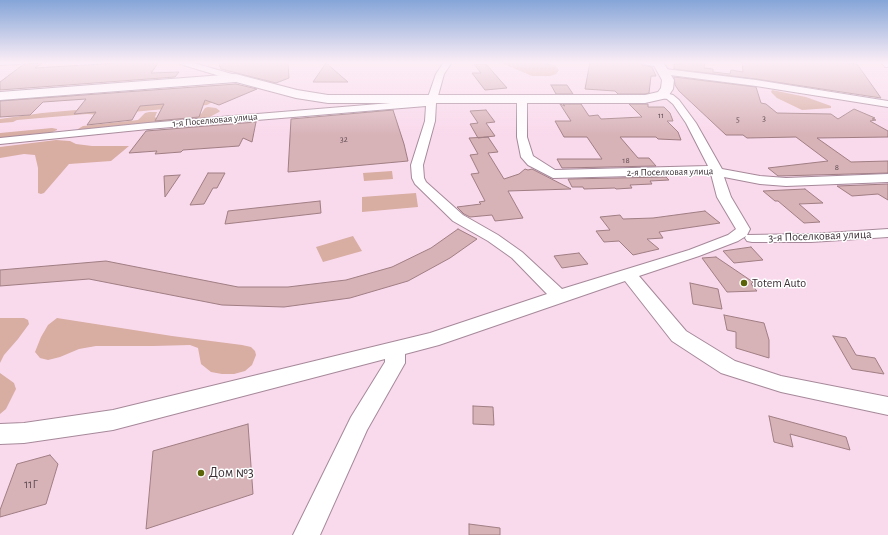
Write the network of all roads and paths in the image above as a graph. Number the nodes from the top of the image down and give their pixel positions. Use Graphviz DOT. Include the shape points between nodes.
graph roads {
  1 [pos="118,87"];
  2 [pos="271,87"];
  3 [pos="436,87"];
  4 [pos="667,87"];
  5 [pos="784,87"];
  6 [pos="662,95"];
  7 [pos="0,96"];
  8 [pos="522,100"];
  9 [pos="432,101"];
  10 [pos="888,104"];
  11 [pos="0,141"];
  12 [pos="716,170"];
  13 [pos="888,178"];
  14 [pos="888,234"];
  15 [pos="752,238"];
  16 [pos="629,274"];
  17 [pos="560,296"];
  18 [pos="395,349"];
  19 [pos="888,406"];
  20 [pos="0,434"];
  21 [pos="306,535"];
  1 -- 7 [label="main road"];
  2 -- 9 [label="main road" via="310,97"];
  3 -- 9 [label="street"];
  4 -- 6 [label="main road"];
  5 -- 10 [label="street"];
  6 -- 8 [label="main road" via="645,99"];
  6 -- 12 [label="street" via="676,102"];
  8 -- 9 [label="main road"];
  8 -- 12 [label="street, 2-я Поселковая улица" via="522,137 527,157 549,172 559,174"];
  9 -- 11 [label="street, 1-я Поселковая улица"];
  9 -- 17 [label="street" via="430,121 417,165 421,184 458,218 517,255"];
  12 -- 13 [label="street, 2-я Поселковая улица" via="760,180 786,182"];
  12 -- 16 [label="street" via="722,192 743,229 742,232 707,248"];
  14 -- 15 [label="street, 3-я Поселковая улица"];
  16 -- 17 [label="street"];
  16 -- 19 [label="street" via="679,336 728,367 781,384"];
  17 -- 18 [label="street" via="432,340"];
  18 -- 20 [label="street" via="113,420"];
  18 -- 21 [label="street" via="395,363 359,424"];
}
